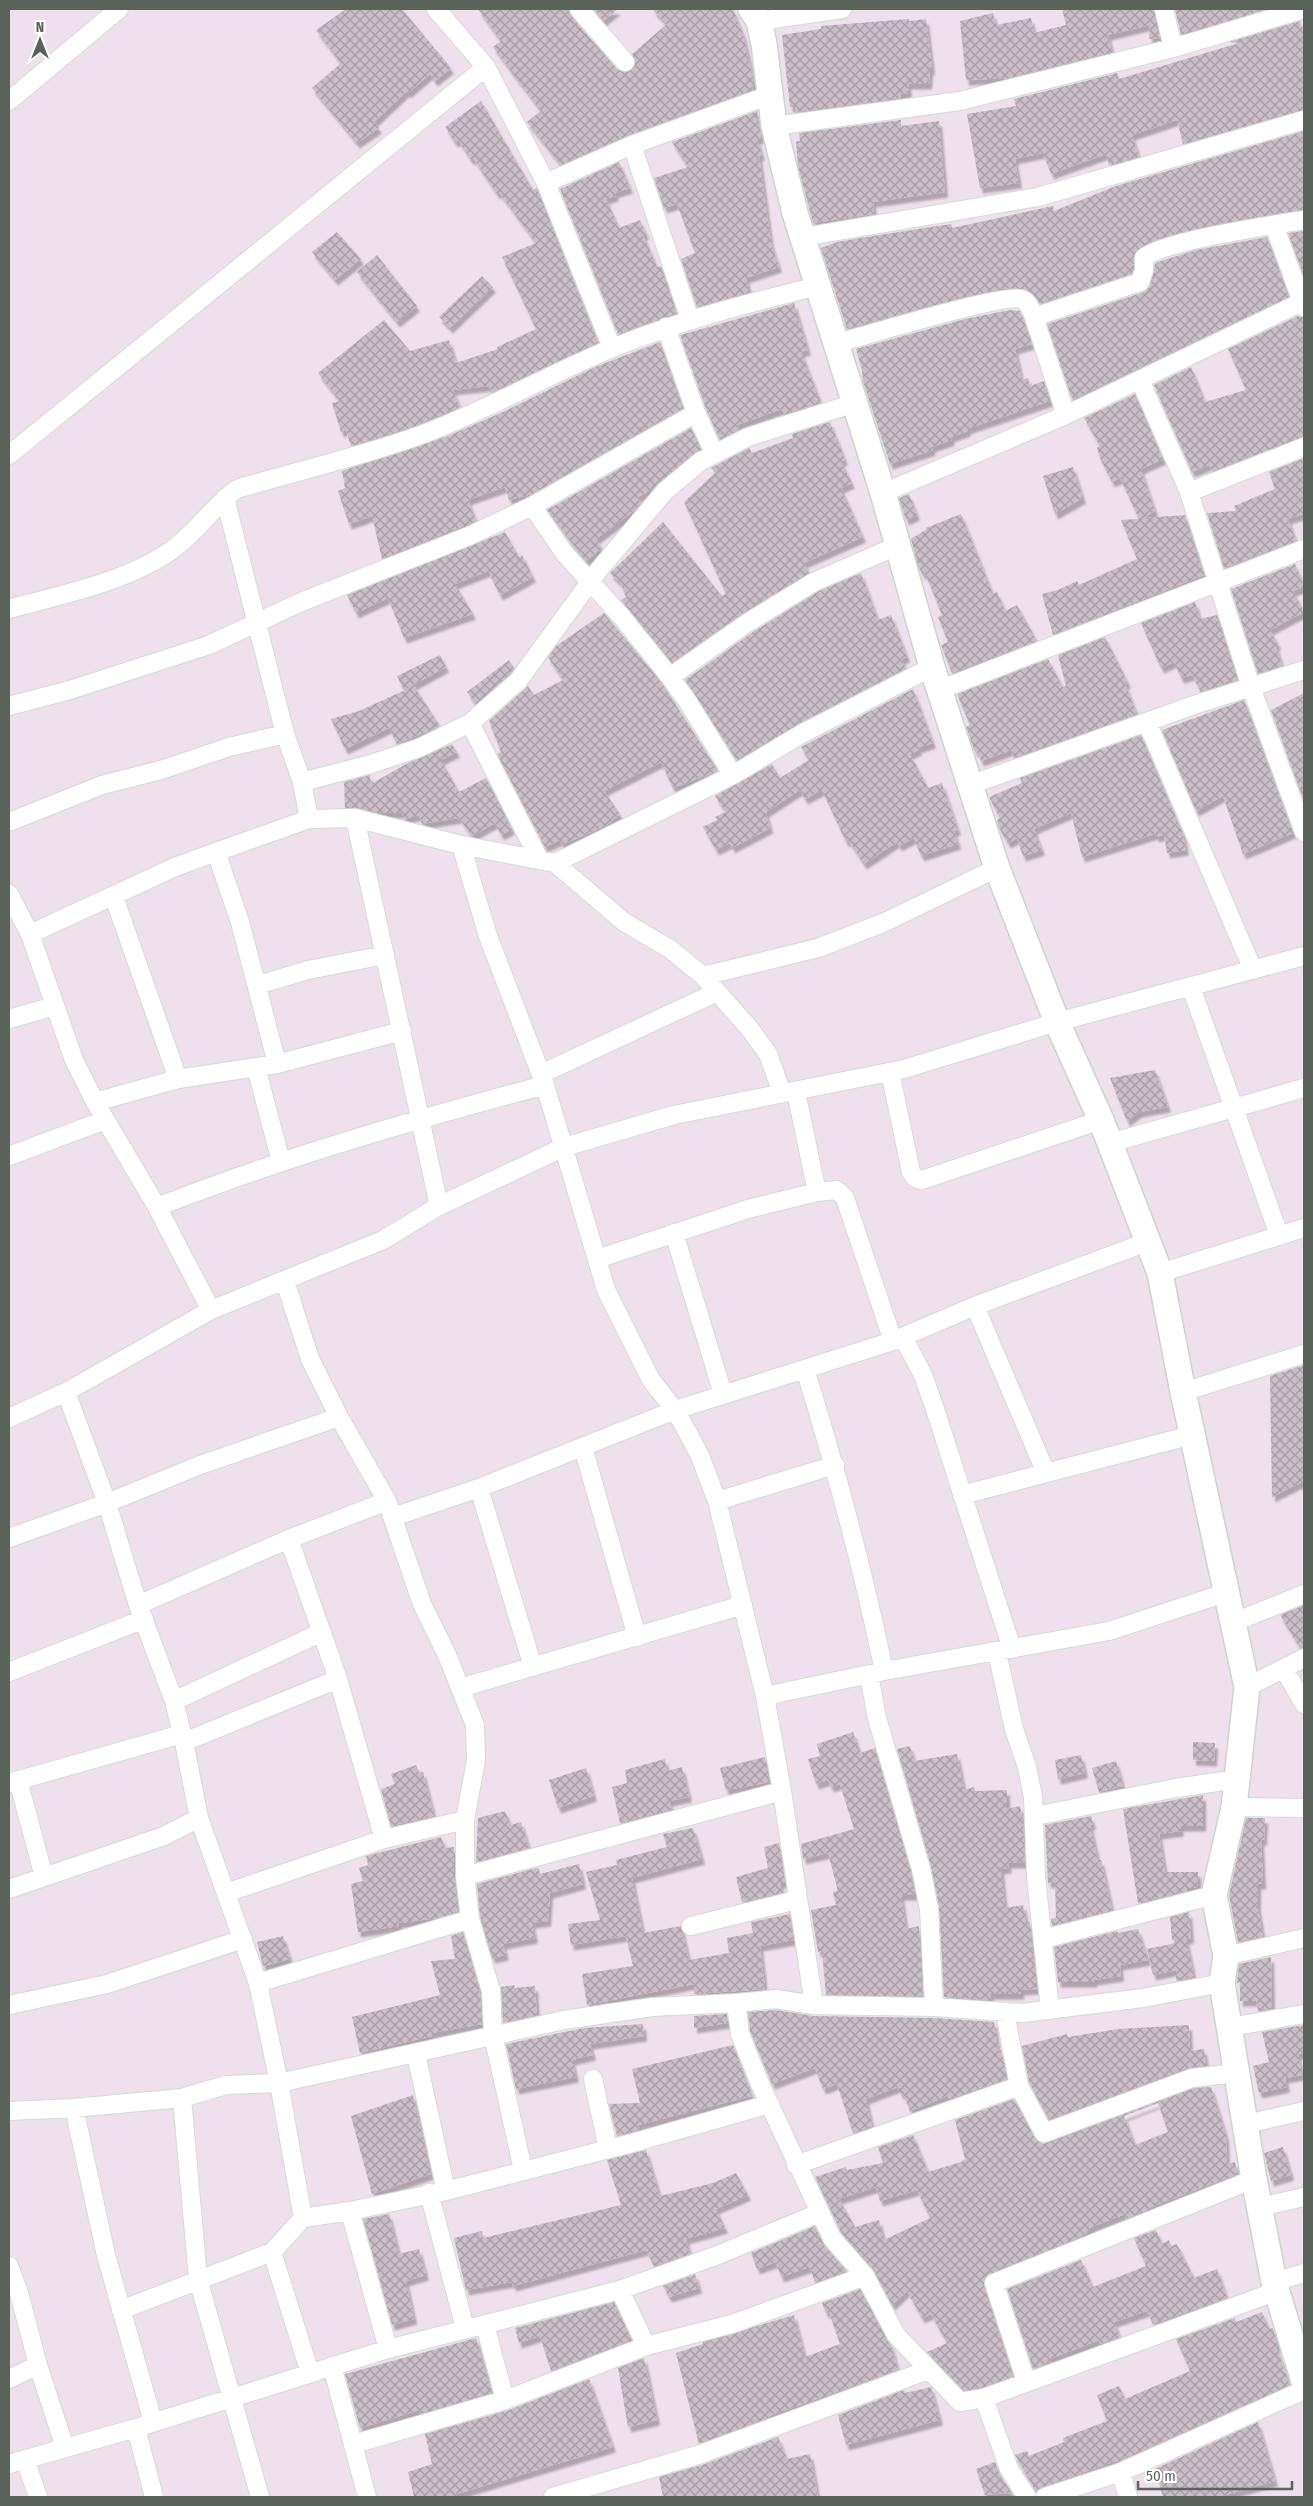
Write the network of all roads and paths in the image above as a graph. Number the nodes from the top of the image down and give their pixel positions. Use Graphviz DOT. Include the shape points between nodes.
graph roads {
  1 [pos="119,9"];
  2 [pos="436,9"];
  3 [pos="579,9"];
  4 [pos="842,9"];
  5 [pos="1164,9"];
  6 [pos="1304,9"];
  7 [pos="755,15"];
  8 [pos="1173,48"];
  9 [pos="625,62"];
  10 [pos="486,67"];
  11 [pos="770,95"];
  12 [pos="9,101"];
  13 [pos="1304,120"];
  14 [pos="774,126"];
  15 [pos="632,145"];
  16 [pos="546,183"];
  17 [pos="1304,220"];
  18 [pos="1274,225"];
  19 [pos="802,237"];
  20 [pos="818,286"];
  21 [pos="1303,304"];
  22 [pos="1034,317"];
  23 [pos="690,320"];
  24 [pos="666,327"];
  25 [pos="837,343"];
  26 [pos="612,348"];
  27 [pos="1140,380"];
  28 [pos="855,403"];
  29 [pos="696,413"];
  30 [pos="1066,415"];
  31 [pos="1304,447"];
  32 [pos="714,453"];
  33 [pos="9,455"];
  34 [pos="1189,492"];
  35 [pos="884,493"];
  36 [pos="225,498"];
  37 [pos="532,506"];
  38 [pos="899,545"];
  39 [pos="1304,549"];
  40 [pos="1218,581"];
  41 [pos="590,583"];
  42 [pos="9,609"];
  43 [pos="256,623"];
  44 [pos="1304,670"];
  45 [pos="670,677"];
  46 [pos="935,679"];
  47 [pos="1251,687"];
  48 [pos="9,706"];
  49 [pos="1148,722"];
  50 [pos="470,723"];
  51 [pos="285,734"];
  52 [pos="733,775"];
  53 [pos="302,782"];
  54 [pos="970,785"];
  55 [pos="355,818"];
  56 [pos="309,819"];
  57 [pos="9,822"];
  58 [pos="1304,832"];
  59 [pos="461,844"];
  60 [pos="216,852"];
  61 [pos="547,861"];
  62 [pos="997,868"];
  63 [pos="9,894"];
  64 [pos="114,897"];
  65 [pos="20,926"];
  66 [pos="385,955"];
  67 [pos="1304,956"];
  68 [pos="1252,970"];
  69 [pos="703,976"];
  70 [pos="258,985"];
  71 [pos="1191,987"];
  72 [pos="717,992"];
  73 [pos="55,1006"];
  74 [pos="9,1019"];
  75 [pos="1057,1022"];
  76 [pos="402,1032"];
  77 [pos="277,1064"];
  78 [pos="256,1068"];
  79 [pos="890,1072"];
  80 [pos="178,1079"];
  81 [pos="543,1080"];
  82 [pos="1304,1088"];
  83 [pos="789,1092"];
  84 [pos="94,1102"];
  85 [pos="1234,1108"];
  86 [pos="420,1118"];
  87 [pos="105,1120"];
  88 [pos="1101,1120"];
  89 [pos="1110,1143"];
  90 [pos="564,1147"];
  91 [pos="9,1156"];
  92 [pos="281,1162"];
  93 [pos="817,1192"];
  94 [pos="439,1206"];
  95 [pos="157,1208"];
  96 [pos="1304,1228"];
  97 [pos="674,1233"];
  98 [pos="1279,1235"];
  99 [pos="1147,1242"];
  100 [pos="597,1260"];
  101 [pos="1160,1273"];
  102 [pos="285,1281"];
  103 [pos="975,1306"];
  104 [pos="211,1310"];
  105 [pos="898,1339"];
  106 [pos="1304,1354"];
  107 [pos="804,1369"];
  108 [pos="66,1392"];
  109 [pos="1183,1392"];
  110 [pos="723,1394"];
  111 [pos="675,1410"];
  112 [pos="339,1417"];
  113 [pos="9,1418"];
  114 [pos="1192,1435"];
  115 [pos="583,1447"];
  116 [pos="835,1465"];
  117 [pos="1046,1473"];
  118 [pos="479,1488"];
  119 [pos="962,1495"];
  120 [pos="717,1501"];
  121 [pos="107,1503"];
  122 [pos="390,1509"];
  123 [pos="9,1538"];
  124 [pos="289,1540"];
  125 [pos="1225,1593"];
  126 [pos="1304,1594"];
  127 [pos="743,1605"];
  128 [pos="141,1612"];
  129 [pos="1232,1623"];
  130 [pos="322,1632"];
  131 [pos="637,1637"];
  132 [pos="1004,1650"];
  133 [pos="1304,1658"];
  134 [pos="532,1667"];
  135 [pos="1284,1669"];
  136 [pos="9,1672"];
  137 [pos="876,1673"];
  138 [pos="338,1679"];
  139 [pos="1247,1687"];
  140 [pos="460,1688"];
  141 [pos="765,1696"];
  142 [pos="174,1700"];
  143 [pos="1304,1704"];
  144 [pos="183,1738"];
  145 [pos="1238,1779"];
  146 [pos="13,1782"];
  147 [pos="782,1791"];
  148 [pos="1234,1806"];
  149 [pos="1304,1808"];
  150 [pos="1035,1816"];
  151 [pos="199,1818"];
  152 [pos="465,1820"];
  153 [pos="384,1839"];
  154 [pos="465,1876"];
  155 [pos="44,1877"];
  156 [pos="9,1889"];
  157 [pos="226,1893"];
  158 [pos="1214,1895"];
  159 [pos="797,1900"];
  160 [pos="470,1919"];
  161 [pos="692,1926"];
  162 [pos="1304,1938"];
  163 [pos="243,1939"];
  164 [pos="1043,1939"];
  165 [pos="1226,1956"];
  166 [pos="258,1983"];
  167 [pos="1222,1983"];
  168 [pos="736,2003"];
  169 [pos="9,2005"];
  170 [pos="814,2005"];
  171 [pos="934,2007"];
  172 [pos="1050,2010"];
  173 [pos="1005,2013"];
  174 [pos="1304,2014"];
  175 [pos="1230,2027"];
  176 [pos="493,2035"];
  177 [pos="416,2054"];
  178 [pos="1237,2073"];
  179 [pos="593,2079"];
  180 [pos="279,2083"];
  181 [pos="1019,2086"];
  182 [pos="182,2098"];
  183 [pos="770,2104"];
  184 [pos="74,2108"];
  185 [pos="9,2111"];
  186 [pos="1304,2111"];
  187 [pos="1246,2124"];
  188 [pos="608,2149"];
  189 [pos="796,2165"];
  190 [pos="523,2170"];
  191 [pos="1254,2179"];
  192 [pos="437,2192"];
  193 [pos="1304,2197"];
  194 [pos="1260,2208"];
  195 [pos="350,2211"];
  196 [pos="819,2213"];
  197 [pos="303,2218"];
  198 [pos="272,2252"];
  199 [pos="9,2266"];
  200 [pos="1304,2273"];
  201 [pos="865,2276"];
  202 [pos="198,2279"];
  203 [pos="1275,2287"];
  204 [pos="620,2290"];
  205 [pos="14,2294"];
  206 [pos="121,2310"];
  207 [pos="485,2325"];
  208 [pos="465,2328"];
  209 [pos="646,2346"];
  210 [pos="388,2348"];
  211 [pos="38,2365"];
  212 [pos="332,2366"];
  213 [pos="928,2370"];
  214 [pos="310,2373"];
  215 [pos="9,2378"];
  216 [pos="1026,2381"];
  217 [pos="1304,2381"];
  218 [pos="1304,2390"];
  219 [pos="233,2397"];
  220 [pos="984,2398"];
  221 [pos="505,2400"];
  222 [pos="153,2422"];
  223 [pos="136,2428"];
  224 [pos="354,2444"];
  225 [pos="65,2448"];
  226 [pos="17,2461"];
  227 [pos="1121,2472"];
  228 [pos="38,2497"];
  229 [pos="154,2497"];
  230 [pos="260,2497"];
  231 [pos="367,2497"];
  232 [pos="553,2497"];
  233 [pos="1028,2497"];
  234 [pos="1045,2497"];
  235 [pos="1128,2497"];
  1 -- 12 [label="street"];
  2 -- 10 [label="street"];
  3 -- 9 [label="street"];
  4 -- 7 [label="street"];
  5 -- 8 [label="street"];
  6 -- 8 [label="street"];
  7 -- 11 [label="street"];
  8 -- 14 [label="street" via="960,101"];
  10 -- 16 [label="street"];
  10 -- 33 [label="street"];
  11 -- 14 [label="street"];
  11 -- 15 [label="street"];
  13 -- 19 [label="street" via="1038,197"];
  14 -- 19 [label="street"];
  15 -- 16 [label="street"];
  15 -- 23 [label="street"];
  16 -- 26 [label="street"];
  17 -- 18 [label="street"];
  18 -- 21 [label="street"];
  18 -- 22 [label="street" via="1150,252 1144,258 1140,282"];
  19 -- 20 [label="street"];
  20 -- 23 [label="street"];
  20 -- 25 [label="street"];
  21 -- 27 [label="street"];
  22 -- 25 [label="street" via="1028,303 1014,298"];
  22 -- 30 [label="street"];
  23 -- 24 [label="street"];
  24 -- 26 [label="street"];
  24 -- 29 [label="street"];
  25 -- 28 [label="street"];
  26 -- 36 [label="street" via="504,401 418,436 237,489"];
  27 -- 30 [label="street"];
  27 -- 34 [label="street"];
  28 -- 32 [label="street" via="748,437"];
  28 -- 35 [label="street"];
  29 -- 32 [label="street"];
  29 -- 37 [label="street"];
  30 -- 35 [label="street"];
  31 -- 34 [label="street"];
  32 -- 41 [label="street" via="665,491"];
  34 -- 40 [label="street"];
  35 -- 38 [label="street"];
  36 -- 42 [label="street" via="174,549 138,571"];
  36 -- 43 [label="street"];
  37 -- 41 [label="street" via="560,548"];
  37 -- 43 [label="street" via="469,536"];
  38 -- 45 [label="street" via="814,582 747,623"];
  38 -- 46 [label="street"];
  39 -- 40 [label="street"];
  40 -- 46 [label="street"];
  40 -- 47 [label="street"];
  41 -- 45 [label="street" via="622,616"];
  41 -- 50 [label="street" via="518,682"];
  43 -- 48 [label="street" via="209,645"];
  43 -- 51 [label="street"];
  44 -- 47 [label="street"];
  45 -- 52 [label="street"];
  46 -- 52 [label="street" via="802,733"];
  46 -- 54 [label="street"];
  47 -- 49 [label="street"];
  47 -- 58 [label="street"];
  49 -- 54 [label="street"];
  49 -- 68 [label="street"];
  50 -- 53 [label="street" via="419,748"];
  50 -- 61 [label="street"];
  51 -- 53 [label="street"];
  51 -- 57 [label="street" via="229,747 161,770 102,785"];
  52 -- 61 [label="street"];
  53 -- 56 [label="street"];
  54 -- 62 [label="street"];
  55 -- 56 [label="street"];
  55 -- 59 [label="street"];
  55 -- 66 [label="street"];
  56 -- 60 [label="street"];
  59 -- 61 [label="street"];
  59 -- 81 [label="street" via="488,936"];
  60 -- 64 [label="street" via="175,867"];
  60 -- 70 [label="street"];
  61 -- 69 [label="street" via="624,922 670,948"];
  62 -- 69 [label="street" via="883,923 818,948"];
  62 -- 75 [label="street"];
  63 -- 65 [label="street"];
  64 -- 65 [label="street"];
  64 -- 80 [label="street"];
  65 -- 73 [label="street"];
  66 -- 70 [label="street" via="308,970"];
  66 -- 76 [label="street"];
  67 -- 68 [label="street"];
  68 -- 71 [label="street"];
  69 -- 72 [label="street"];
  70 -- 77 [label="street"];
  71 -- 75 [label="street"];
  71 -- 85 [label="street"];
  72 -- 81 [label="street"];
  72 -- 83 [label="street" via="768,1054"];
  73 -- 74 [label="street"];
  73 -- 84 [label="street" via="74,1060"];
  75 -- 79 [label="street"];
  75 -- 88 [label="street"];
  76 -- 77 [label="street"];
  76 -- 86 [label="street"];
  77 -- 78 [label="street"];
  78 -- 80 [label="street"];
  78 -- 92 [label="street"];
  79 -- 83 [label="street"];
  79 -- 88 [label="street" via="911,1172 922,1180"];
  80 -- 84 [label="street"];
  81 -- 86 [label="street"];
  81 -- 90 [label="street"];
  82 -- 85 [label="street"];
  83 -- 90 [label="street" via="674,1115"];
  83 -- 93 [label="street"];
  84 -- 87 [label="street"];
  85 -- 89 [label="street"];
  85 -- 98 [label="street"];
  86 -- 92 [label="street"];
  86 -- 94 [label="street"];
  87 -- 91 [label="street"];
  87 -- 95 [label="street"];
  88 -- 89 [label="street"];
  89 -- 99 [label="street"];
  90 -- 94 [label="street"];
  90 -- 100 [label="street"];
  92 -- 95 [label="street"];
  93 -- 97 [label="street" via="748,1209"];
  93 -- 105 [label="street" via="837,1190 845,1198"];
  94 -- 102 [label="street" via="383,1240"];
  95 -- 104 [label="street"];
  96 -- 98 [label="street"];
  97 -- 100 [label="street"];
  97 -- 110 [label="street"];
  98 -- 101 [label="street"];
  99 -- 101 [label="street"];
  99 -- 103 [label="street"];
  100 -- 111 [label="street" via="606,1290 651,1380"];
  101 -- 109 [label="street"];
  102 -- 104 [label="street"];
  102 -- 112 [label="street" via="310,1359"];
  103 -- 105 [label="street"];
  103 -- 117 [label="street"];
  104 -- 108 [label="street"];
  105 -- 107 [label="street"];
  105 -- 119 [label="street" via="926,1384"];
  106 -- 109 [label="street"];
  107 -- 110 [label="street"];
  107 -- 116 [label="street"];
  108 -- 113 [label="street"];
  108 -- 121 [label="street"];
  109 -- 114 [label="street"];
  110 -- 111 [label="street"];
  111 -- 115 [label="street"];
  111 -- 120 [label="street" via="700,1456"];
  112 -- 121 [label="street" via="200,1465"];
  112 -- 122 [label="street"];
  114 -- 117 [label="street"];
  114 -- 125 [label="street"];
  115 -- 118 [label="street"];
  115 -- 131 [label="street"];
  116 -- 120 [label="street"];
  116 -- 137 [label="street" via="868,1592"];
  117 -- 119 [label="street"];
  118 -- 122 [label="street"];
  118 -- 134 [label="street"];
  119 -- 132 [label="street"];
  120 -- 127 [label="street"];
  121 -- 123 [label="street"];
  121 -- 128 [label="street"];
  122 -- 124 [label="street"];
  122 -- 140 [label="street" via="422,1604"];
  124 -- 128 [label="street"];
  124 -- 130 [label="street"];
  125 -- 129 [label="street"];
  125 -- 132 [label="street" via="1109,1631"];
  126 -- 129 [label="street"];
  127 -- 131 [label="street"];
  127 -- 141 [label="street"];
  128 -- 136 [label="street"];
  128 -- 142 [label="street"];
  129 -- 139 [label="street"];
  130 -- 138 [label="street"];
  130 -- 142 [label="street"];
  131 -- 134 [label="street"];
  132 -- 137 [label="street"];
  132 -- 150 [label="street" via="1014,1729 1027,1768"];
  133 -- 135 [label="street"];
  134 -- 140 [label="street"];
  135 -- 139 [label="street"];
  135 -- 143 [label="street"];
  137 -- 141 [label="street"];
  137 -- 171 [label="street" via="877,1718 921,1869 929,1909"];
  138 -- 144 [label="street"];
  138 -- 153 [label="street"];
  139 -- 145 [label="street"];
  140 -- 152 [label="street" via="475,1725 476,1742 475,1768"];
  141 -- 147 [label="street"];
  142 -- 144 [label="street"];
  144 -- 146 [label="street"];
  144 -- 151 [label="street"];
  145 -- 148 [label="street"];
  145 -- 150 [label="street"];
  146 -- 155 [label="street"];
  147 -- 154 [label="street"];
  147 -- 159 [label="street"];
  148 -- 149 [label="street"];
  148 -- 158 [label="street"];
  150 -- 164 [label="street" via="1036,1877"];
  151 -- 155 [label="street" via="164,1836"];
  151 -- 157 [label="street"];
  152 -- 153 [label="street"];
  152 -- 154 [label="street"];
  153 -- 157 [label="street"];
  154 -- 160 [label="street"];
  155 -- 156 [label="street"];
  157 -- 163 [label="street"];
  158 -- 164 [label="street"];
  158 -- 165 [label="street"];
  159 -- 161 [label="street"];
  159 -- 170 [label="street"];
  160 -- 166 [label="street"];
  160 -- 176 [label="street" via="491,1991"];
  162 -- 165 [label="street"];
  163 -- 166 [label="street"];
  163 -- 169 [label="street" via="107,1984"];
  164 -- 172 [label="street"];
  165 -- 167 [label="street"];
  166 -- 180 [label="street"];
  167 -- 172 [label="street" via="1143,1998"];
  167 -- 175 [label="street"];
  168 -- 170 [label="street" via="776,1998"];
  168 -- 176 [label="street" via="652,2007"];
  168 -- 183 [label="street" via="740,2034"];
  170 -- 171 [label="street"];
  171 -- 173 [label="street"];
  172 -- 173 [label="street"];
  173 -- 181 [label="street"];
  174 -- 175 [label="street"];
  175 -- 178 [label="street"];
  176 -- 177 [label="street"];
  176 -- 190 [label="street"];
  177 -- 180 [label="street"];
  177 -- 192 [label="street"];
  178 -- 181 [label="street" via="1192,2078 1044,2133"];
  178 -- 187 [label="street"];
  179 -- 188 [label="street"];
  180 -- 182 [label="street" via="226,2085"];
  180 -- 197 [label="street"];
  181 -- 189 [label="street"];
  182 -- 184 [label="street"];
  182 -- 202 [label="street"];
  183 -- 188 [label="street"];
  183 -- 189 [label="street"];
  184 -- 185 [label="street"];
  184 -- 206 [label="street"];
  186 -- 187 [label="street"];
  187 -- 191 [label="street"];
  188 -- 190 [label="street"];
  189 -- 196 [label="street"];
  190 -- 192 [label="street"];
  191 -- 194 [label="street"];
  191 -- 216 [label="street" via="994,2283"];
  192 -- 195 [label="street"];
  192 -- 208 [label="street"];
  193 -- 194 [label="street"];
  194 -- 203 [label="street"];
  195 -- 197 [label="street"];
  195 -- 210 [label="street"];
  196 -- 201 [label="street" via="832,2238"];
  196 -- 204 [label="street" via="718,2255"];
  197 -- 198 [label="street"];
  198 -- 202 [label="street"];
  198 -- 214 [label="street"];
  199 -- 205 [label="street"];
  200 -- 203 [label="street"];
  201 -- 209 [label="street" via="732,2324"];
  201 -- 213 [label="street" via="896,2335"];
  202 -- 206 [label="street"];
  202 -- 219 [label="street"];
  203 -- 216 [label="street"];
  203 -- 217 [label="street"];
  204 -- 207 [label="street"];
  204 -- 209 [label="street"];
  205 -- 211 [label="street"];
  206 -- 222 [label="street"];
  207 -- 208 [label="street"];
  207 -- 221 [label="street"];
  208 -- 210 [label="street"];
  209 -- 221 [label="street"];
  210 -- 212 [label="street"];
  211 -- 215 [label="street"];
  211 -- 225 [label="street"];
  212 -- 214 [label="street"];
  212 -- 224 [label="street"];
  213 -- 220 [label="street" via="960,2402"];
  213 -- 232 [label="street" via="701,2454"];
  214 -- 219 [label="street"];
  216 -- 220 [label="street"];
  218 -- 227 [label="street"];
  219 -- 222 [label="street"];
  219 -- 230 [label="street"];
  220 -- 233 [label="street" via="1009,2469"];
  221 -- 224 [label="street"];
  222 -- 223 [label="street"];
  223 -- 225 [label="street"];
  223 -- 229 [label="street"];
  224 -- 231 [label="street"];
  225 -- 226 [label="street"];
  226 -- 228 [label="street"];
  227 -- 234 [label="street"];
  227 -- 235 [label="street"];
}
